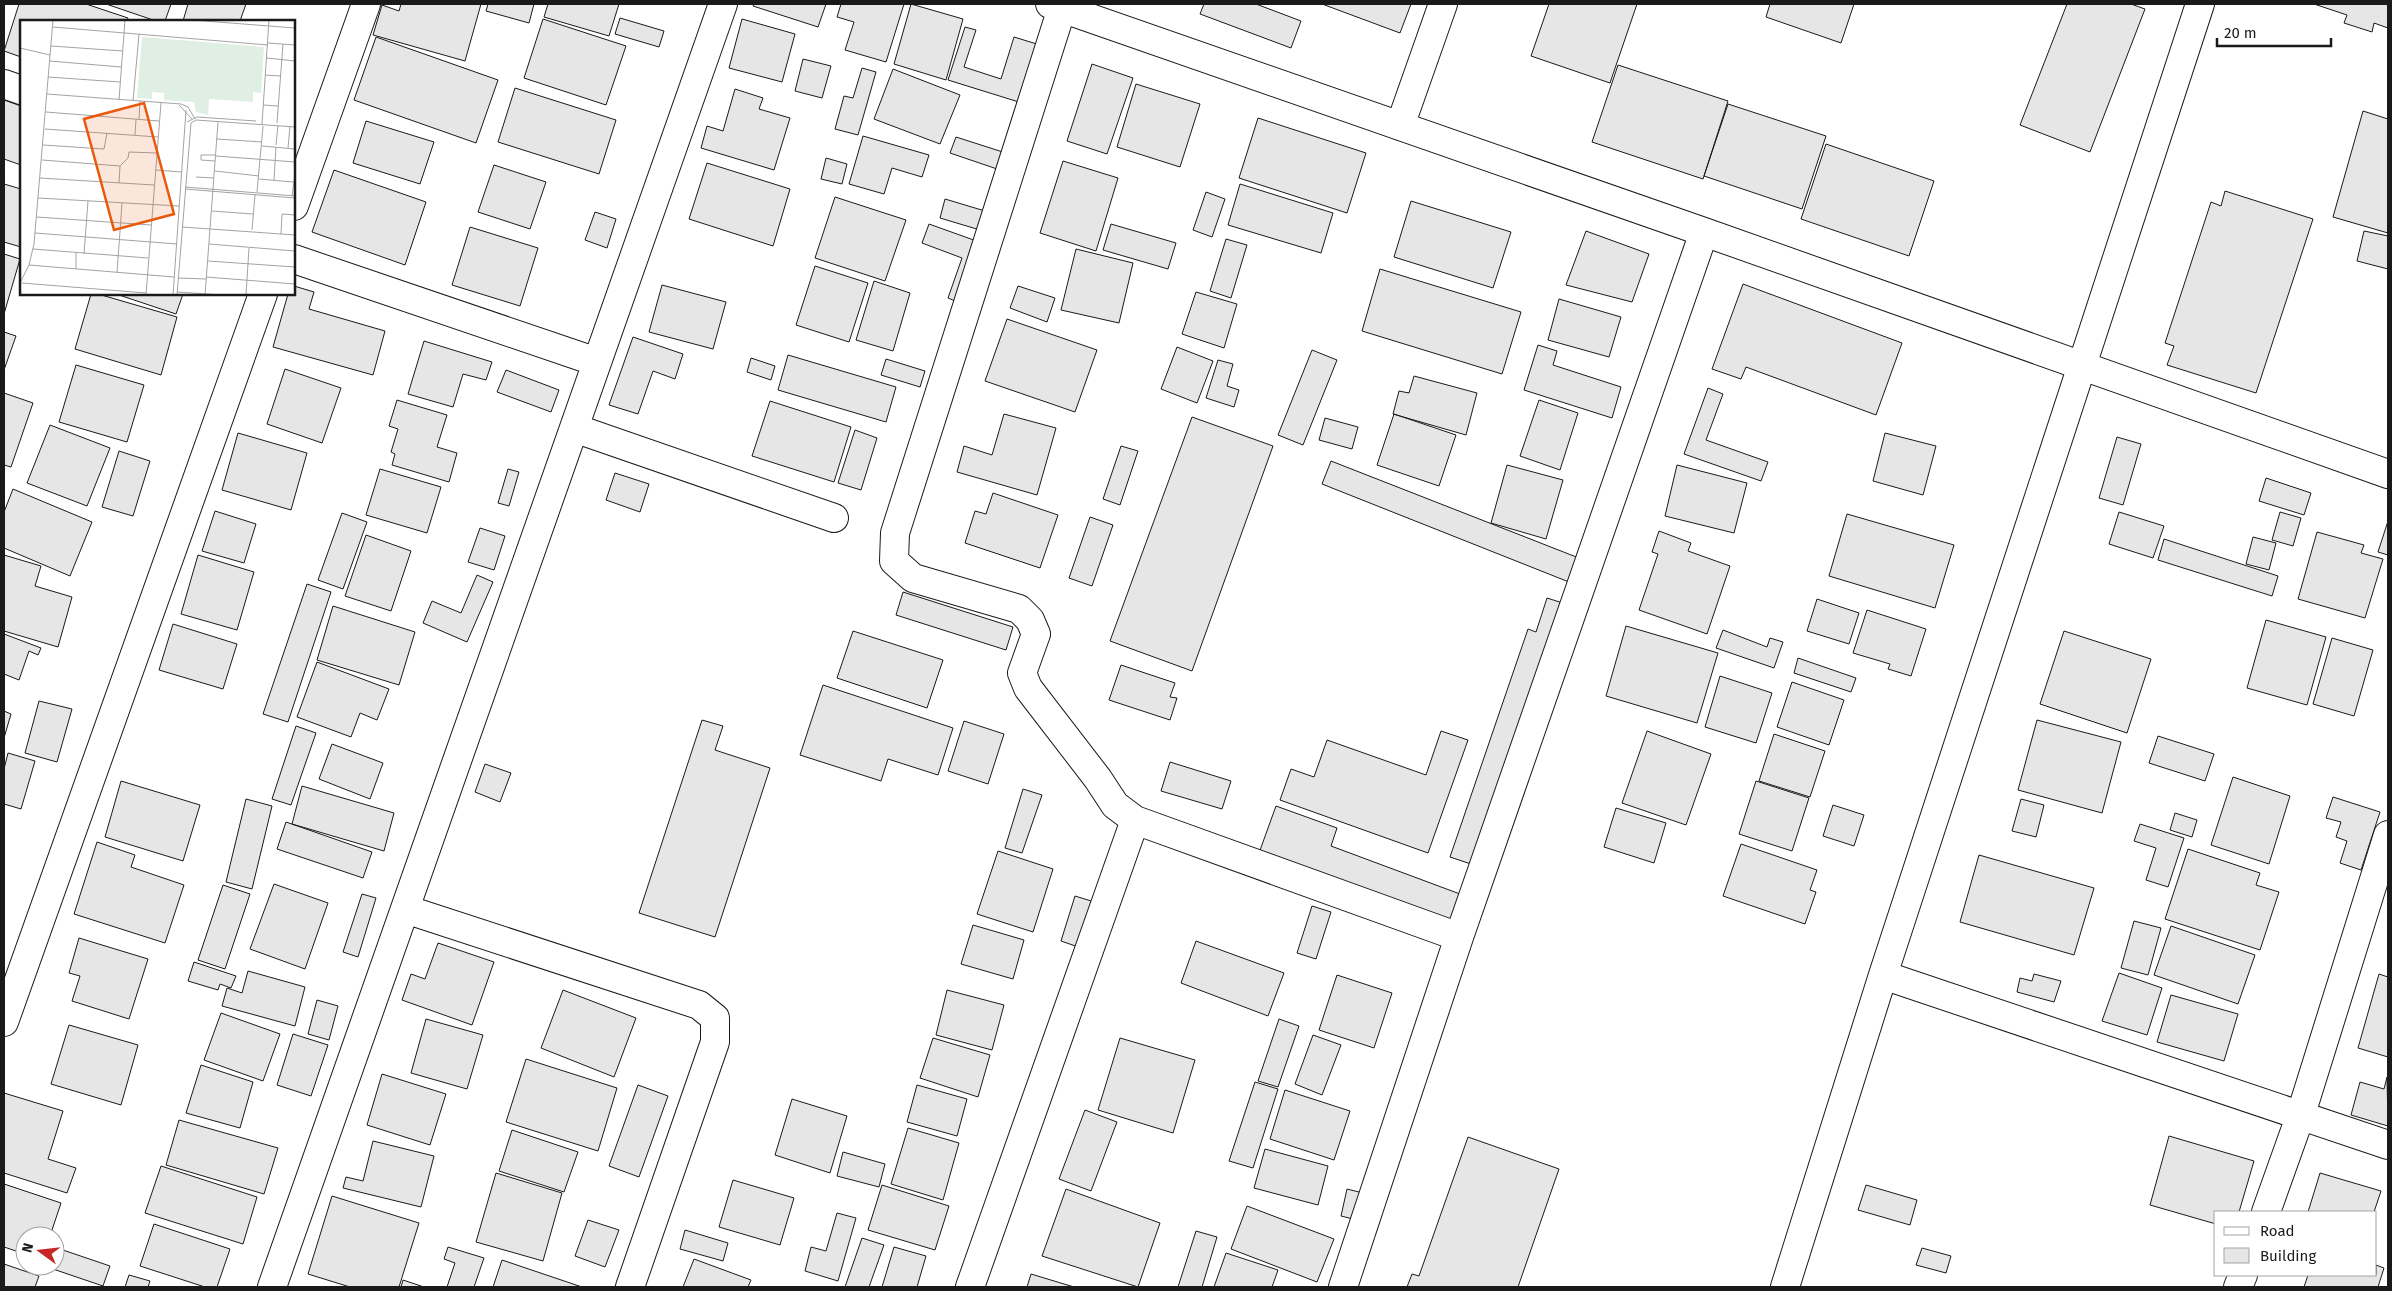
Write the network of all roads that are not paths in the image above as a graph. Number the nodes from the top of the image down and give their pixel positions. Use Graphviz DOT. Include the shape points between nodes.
graph roads {
  1 [pos="366,4"];
  2 [pos="723,4"];
  3 [pos="1443,4"];
  4 [pos="2200,4"];
  5 [pos="1056,6"];
  6 [pos="4,84"];
  7 [pos="20,90"];
  8 [pos="1400,126"];
  9 [pos="296,190"];
  10 [pos="1704,232"];
  11 [pos="295,259"];
  12 [pos="263,295"];
  13 [pos="597,362"];
  14 [pos="2081,366"];
  15 [pos="574,428"];
  16 [pos="2388,474"];
  17 [pos="834,518"];
  18 [pos="1135,820"];
  19 [pos="2388,835"];
  20 [pos="405,909"];
  21 [pos="1459,937"];
  22 [pos="1883,974"];
  23 [pos="4,1022"];
  24 [pos="2301,1114"];
  25 [pos="2388,1145"];
  26 [pos="2266,1211"];
  27 [pos="272,1287"];
  28 [pos="630,1287"];
  29 [pos="970,1287"];
  30 [pos="1343,1287"];
  31 [pos="1785,1287"];
  1 -- 9 [label="street"];
  2 -- 13 [label="street"];
  3 -- 8 [label="street"];
  4 -- 14 [label="street"];
  5 -- 8 [label="street"];
  5 -- 18 [label="street" via="895,533 894,561 913,578 1019,609 1030,620 1036,634 1022,673 1028,688 1115,805"];
  6 -- 7 [label="street"];
  8 -- 10 [label="street"];
  10 -- 14 [label="street"];
  10 -- 21 [label="street"];
  11 -- 13 [label="street"];
  12 -- 23 [label="street"];
  13 -- 15 [label="street"];
  14 -- 16 [label="street"];
  14 -- 22 [label="street"];
  15 -- 17 [label="street"];
  15 -- 20 [label="street"];
  18 -- 21 [label="street"];
  18 -- 29 [label="street"];
  19 -- 24 [label="street"];
  20 -- 27 [label="street"];
  20 -- 28 [label="street" via="699,1005 715,1018 715,1042"];
  21 -- 30 [label="street"];
  22 -- 24 [label="street"];
  22 -- 31 [label="street"];
  24 -- 25 [label="street"];
  24 -- 26 [label="street"];
}
